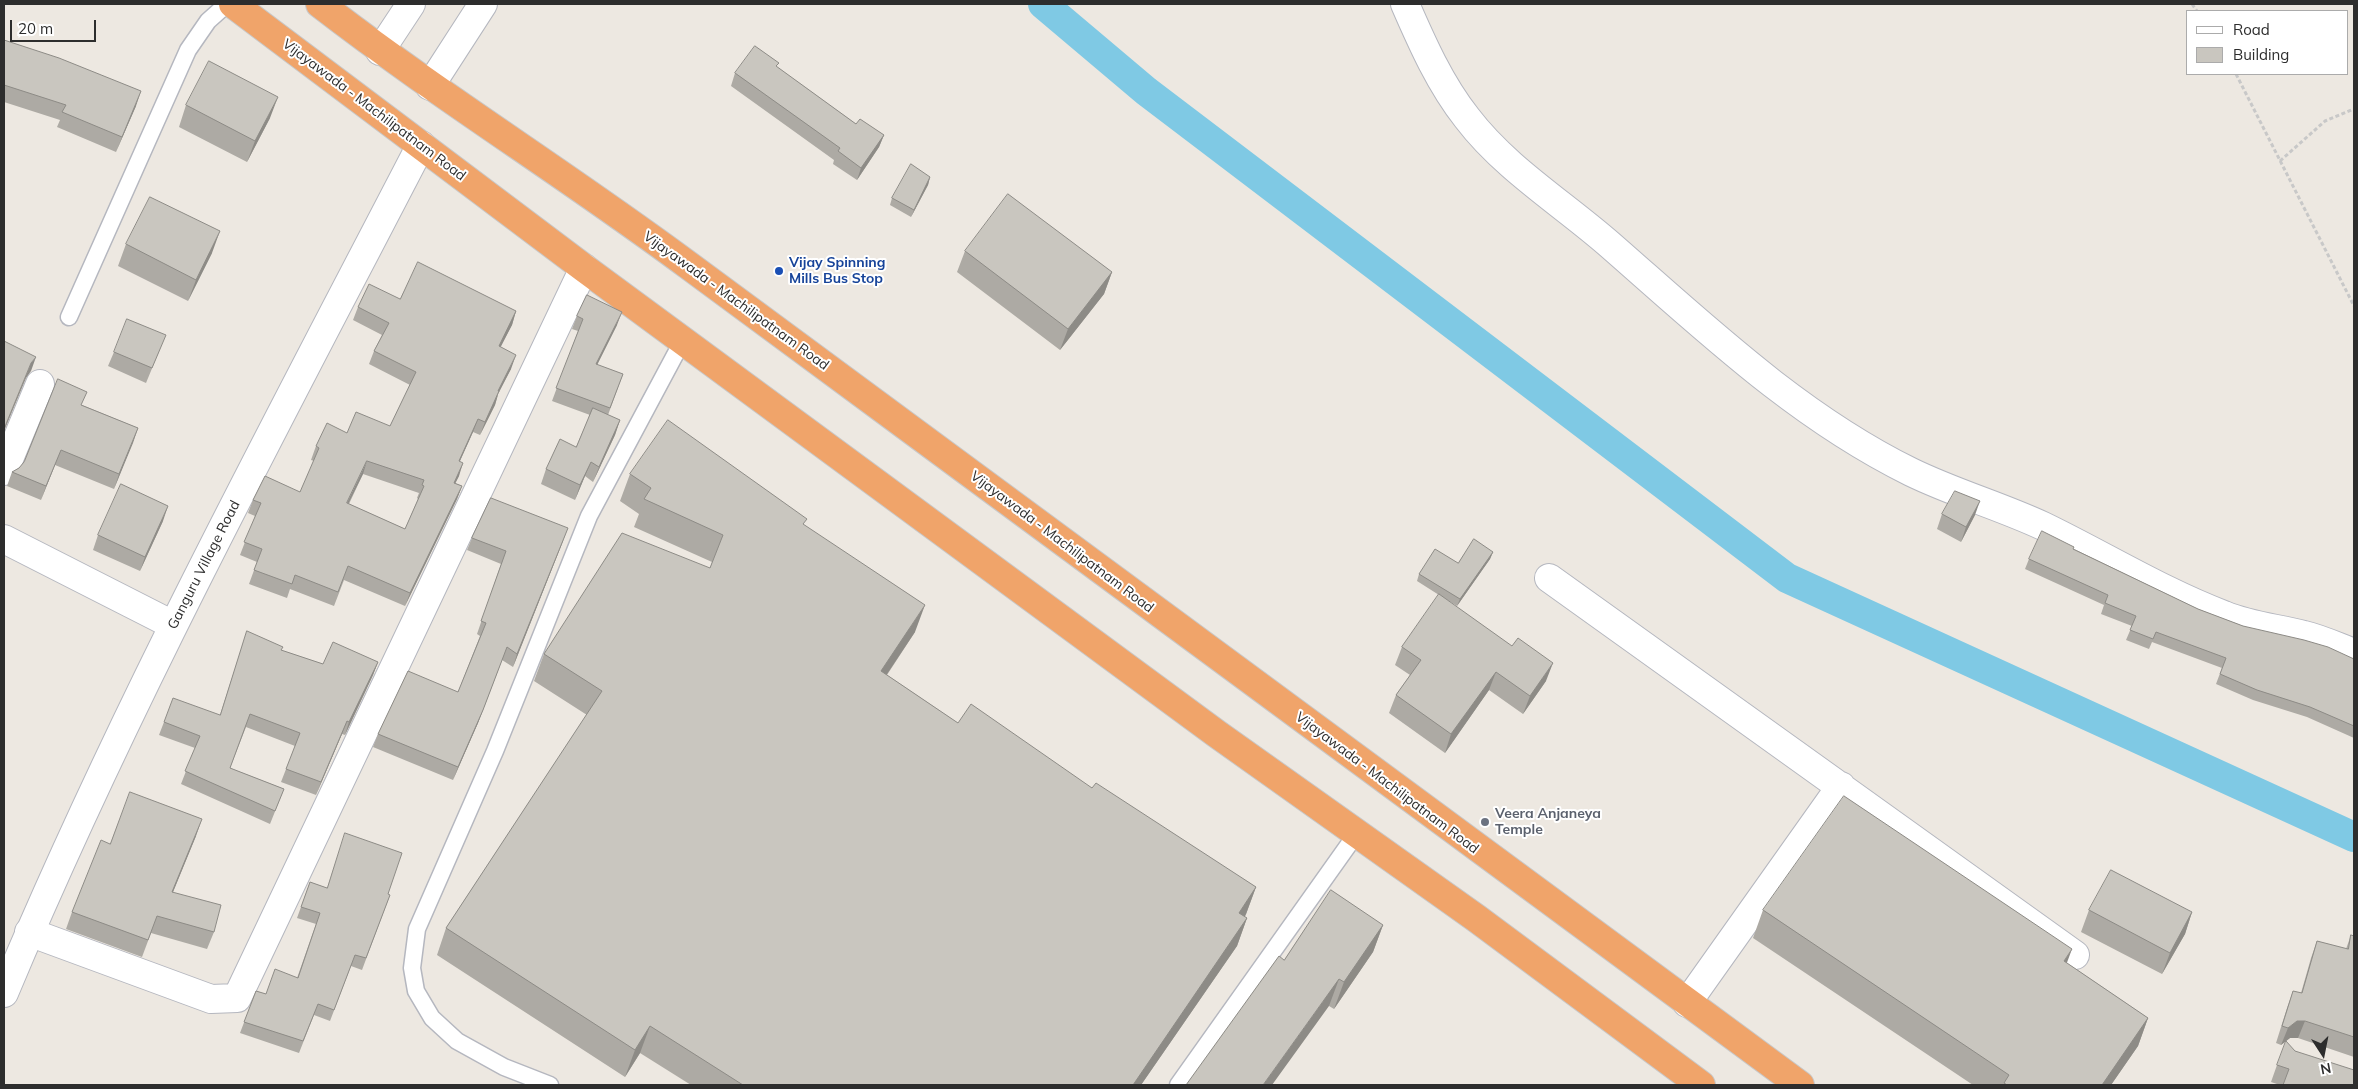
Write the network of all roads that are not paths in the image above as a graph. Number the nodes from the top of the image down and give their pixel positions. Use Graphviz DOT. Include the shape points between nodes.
graph roads {
  1 [pos="227,4"];
  2 [pos="233,4"];
  3 [pos="320,4"];
  4 [pos="411,4"];
  5 [pos="483,4"];
  6 [pos="1405,4"];
  7 [pos="380,51"];
  8 [pos="430,86"];
  9 [pos="421,145"];
  10 [pos="584,268"];
  11 [pos="69,317"];
  12 [pos="683,340"];
  13 [pos="40,384"];
  14 [pos="4,471"];
  15 [pos="4,539"];
  16 [pos="1549,578"];
  17 [pos="173,625"];
  18 [pos="2354,654"];
  19 [pos="1841,786"];
  20 [pos="1357,834"];
  21 [pos="29,932"];
  22 [pos="11,954"];
  23 [pos="2075,955"];
  24 [pos="4,993"];
  25 [pos="1687,1003"];
  26 [pos="550,1085"];
  27 [pos="1178,1085"];
  28 [pos="1701,1085"];
  29 [pos="1800,1085"];
  1 -- 11 [label="lane" via="208,21 188,50"];
  2 -- 9 [label="highway, Vijayawada - Machilipatnam Road"];
  3 -- 7 [label="highway, Vijayawada - Machilipatnam Road"];
  4 -- 7 [label="street"];
  5 -- 8 [label="street"];
  6 -- 18 [label="street" via="1439,76 1468,120 1513,166 1591,228 1756,372 1840,430 1911,472 2020,516 2224,616 2264,628 2306,635"];
  7 -- 8 [label="highway, Vijayawada - Machilipatnam Road"];
  8 -- 25 [label="highway, Vijayawada - Machilipatnam Road" via="682,260"];
  9 -- 10 [label="highway, Vijayawada - Machilipatnam Road"];
  9 -- 17 [label="street, Ganguru Village Road"];
  10 -- 12 [label="highway, Vijayawada - Machilipatnam Road"];
  10 -- 21 [label="street" via="237,998 211,999"];
  12 -- 20 [label="highway, Vijayawada - Machilipatnam Road"];
  12 -- 26 [label="lane" via="589,516 495,751 416,929 412,968 416,991 432,1018 457,1041 504,1067"];
  13 -- 14 [label="street"];
  15 -- 17 [label="street"];
  16 -- 19 [label="street"];
  17 -- 21 [label="street, Ganguru Village Road"];
  19 -- 23 [label="street"];
  19 -- 25 [label="street"];
  20 -- 27 [label="lane"];
  20 -- 28 [label="highway, Vijayawada - Machilipatnam Road"];
  21 -- 22 [label="street, Ganguru Village Road"];
  22 -- 24 [label="street, Ganguru Village Road"];
  25 -- 29 [label="highway, Vijayawada - Machilipatnam Road"];
}
